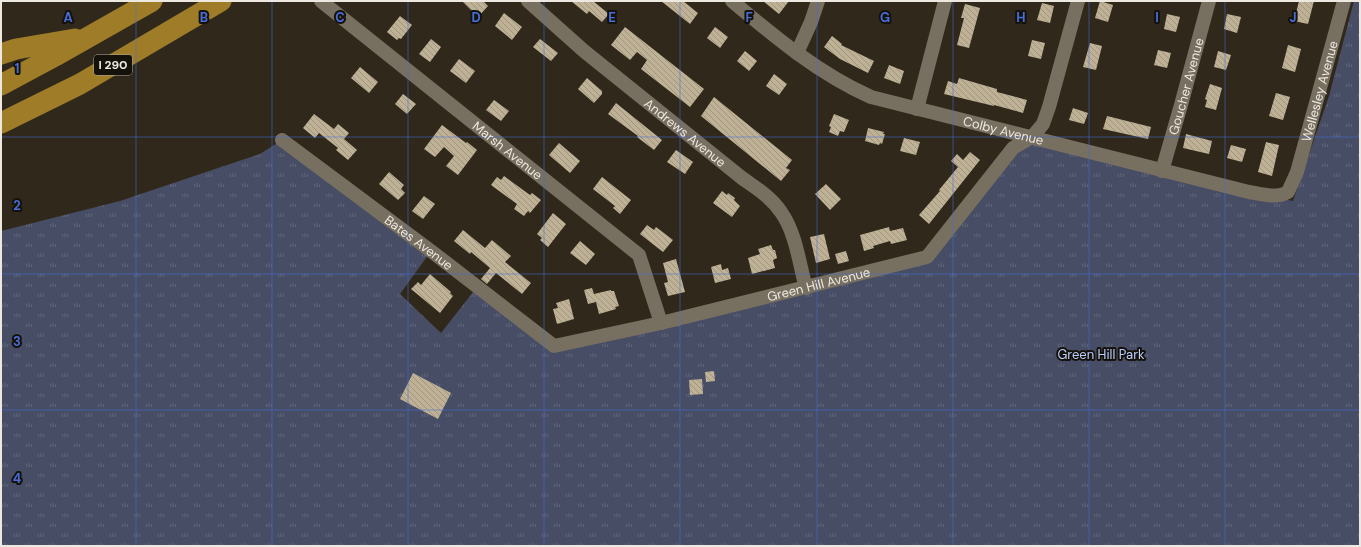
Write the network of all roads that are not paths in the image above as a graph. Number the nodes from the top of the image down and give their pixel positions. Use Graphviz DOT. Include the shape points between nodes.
graph roads {
  1 [pos="152,1"];
  2 [pos="221,1"];
  3 [pos="321,1"];
  4 [pos="528,1"];
  5 [pos="732,1"];
  6 [pos="818,1"];
  7 [pos="945,1"];
  8 [pos="1078,1"];
  9 [pos="1209,1"];
  10 [pos="1344,1"];
  11 [pos="90,37"];
  12 [pos="797,53"];
  13 [pos="1,54"];
  14 [pos="1,85"];
  15 [pos="917,109"];
  16 [pos="6,121"];
  17 [pos="1032,137"];
  18 [pos="282,140"];
  19 [pos="1162,171"];
  20 [pos="1294,181"];
  21 [pos="806,288"];
  22 [pos="661,323"];
  23 [pos="554,346"];
  1 -- 11 [label="highway, I 290"];
  2 -- 16 [label="highway, I 290" via="80,84"];
  3 -- 22 [label="street, Marsh Avenue" via="639,255"];
  4 -- 21 [label="street, Andrews Avenue" via="584,51 768,196 789,227"];
  5 -- 12 [label="street, Colby Avenue"];
  6 -- 12 [label="street"];
  7 -- 15 [label="street"];
  8 -- 17 [label="street" via="1044,124"];
  9 -- 19 [label="street, Goucher Avenue"];
  10 -- 20 [label="street, Wellesley Avenue"];
  11 -- 13 [label="highway" via="16,49"];
  11 -- 14 [label="highway, I 290"];
  12 -- 15 [label="street, Colby Avenue" via="849,87 871,97"];
  15 -- 17 [label="street, Colby Avenue"];
  17 -- 19 [label="street, Colby Avenue"];
  17 -- 21 [label="street, Green Hill Avenue" via="1013,148 927,257"];
  18 -- 23 [label="street, Bates Avenue"];
  19 -- 20 [label="street, Colby Avenue" via="1268,196 1288,192"];
  21 -- 22 [label="street, Green Hill Avenue"];
  22 -- 23 [label="street, Green Hill Avenue"];
}
